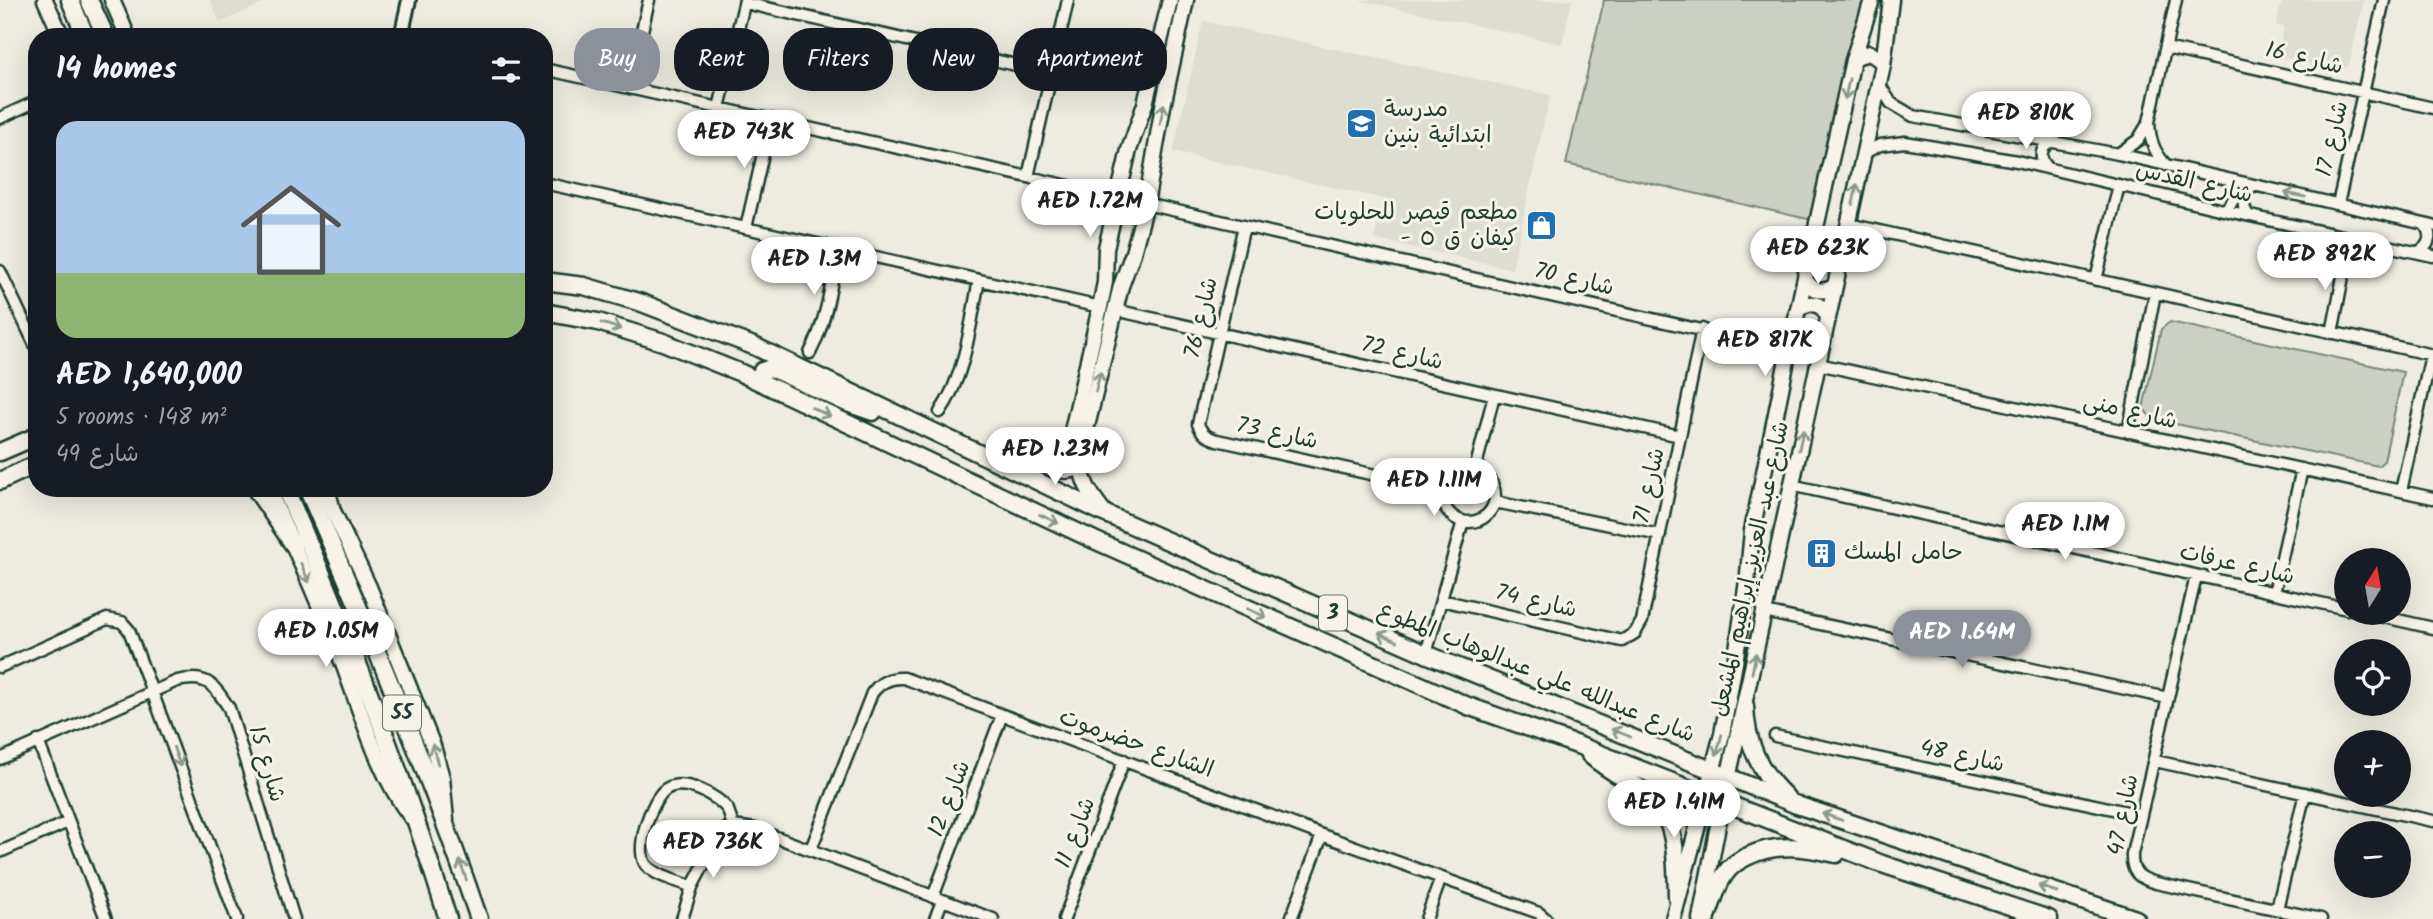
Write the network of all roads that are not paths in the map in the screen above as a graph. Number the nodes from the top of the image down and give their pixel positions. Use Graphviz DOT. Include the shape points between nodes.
graph roads {
  1 [pos="45,0"];
  2 [pos="70,0"];
  3 [pos="89,0"];
  4 [pos="112,0"];
  5 [pos="409,0"];
  6 [pos="649,0"];
  7 [pos="1068,0"];
  8 [pos="1170,0"];
  9 [pos="1186,0"];
  10 [pos="1872,0"];
  11 [pos="1891,0"];
  12 [pos="2176,0"];
  13 [pos="2384,0"];
  14 [pos="745,2"];
  15 [pos="57,28"];
  16 [pos="82,28"];
  17 [pos="102,28"];
  18 [pos="124,28"];
  19 [pos="403,28"];
  20 [pos="643,28"];
  21 [pos="1061,28"];
  22 [pos="2166,48"];
  23 [pos="1853,60"];
  24 [pos="1013,64"];
  25 [pos="1883,65"];
  26 [pos="553,71"];
  27 [pos="574,76"];
  28 [pos="1878,84"];
  29 [pos="642,91"];
  30 [pos="1047,91"];
  31 [pos="2364,93"];
  32 [pos="28,105"];
  33 [pos="719,108"];
  34 [pos="2433,108"];
  35 [pos="0,118"];
  36 [pos="771,119"];
  37 [pos="2149,122"];
  38 [pos="2052,141"];
  39 [pos="1129,150"];
  40 [pos="1864,153"];
  41 [pos="2118,154"];
  42 [pos="1156,156"];
  43 [pos="2166,165"];
  44 [pos="2048,168"];
  45 [pos="1028,177"];
  46 [pos="2229,180"];
  47 [pos="553,185"];
  48 [pos="2119,185"];
  49 [pos="2254,186"];
  50 [pos="1118,197"];
  51 [pos="1146,204"];
  52 [pos="2338,204"];
  53 [pos="2223,210"];
  54 [pos="2248,215"];
  55 [pos="1849,224"];
  56 [pos="2428,225"];
  57 [pos="1244,226"];
  58 [pos="746,228"];
  59 [pos="2339,235"];
  60 [pos="2361,240"];
  61 [pos="838,248"];
  62 [pos="1107,248"];
  63 [pos="2418,252"];
  64 [pos="1133,253"];
  65 [pos="2347,256"];
  66 [pos="2433,256"];
  67 [pos="0,271"];
  68 [pos="553,274"];
  69 [pos="1805,279"];
  70 [pos="979,280"];
  71 [pos="2096,280"];
  72 [pos="553,282"];
  73 [pos="584,286"];
  74 [pos="1835,286"];
  75 [pos="2155,293"];
  76 [pos="1107,309"];
  77 [pos="1797,312"];
  78 [pos="553,314"];
  79 [pos="1828,318"];
  80 [pos="1702,329"];
  81 [pos="28,330"];
  82 [pos="1218,331"];
  83 [pos="2332,332"];
  84 [pos="1789,350"];
  85 [pos="810,353"];
  86 [pos="2432,355"];
  87 [pos="1818,364"];
  88 [pos="759,381"];
  89 [pos="1494,395"];
  90 [pos="940,412"];
  91 [pos="1199,418"];
  92 [pos="906,419"];
  93 [pos="2128,432"];
  94 [pos="1680,436"];
  95 [pos="28,440"];
  96 [pos="1062,447"];
  97 [pos="0,452"];
  98 [pos="1080,455"];
  99 [pos="1003,467"];
  100 [pos="28,468"];
  101 [pos="2302,469"];
  102 [pos="1475,470"];
  103 [pos="0,481"];
  104 [pos="1791,485"];
  105 [pos="1443,490"];
  106 [pos="2401,491"];
  107 [pos="261,497"];
  108 [pos="272,497"];
  109 [pos="289,497"];
  110 [pos="311,497"];
  111 [pos="328,497"];
  112 [pos="2433,498"];
  113 [pos="1495,502"];
  114 [pos="331,507"];
  115 [pos="1106,514"];
  116 [pos="1463,521"];
  117 [pos="1752,531"];
  118 [pos="1660,535"];
  119 [pos="1781,537"];
  120 [pos="293,544"];
  121 [pos="2196,576"];
  122 [pos="2274,593"];
  123 [pos="1441,600"];
  124 [pos="2334,606"];
  125 [pos="1764,611"];
  126 [pos="2412,623"];
  127 [pos="2433,628"];
  128 [pos="1622,641"];
  129 [pos="1426,654"];
  130 [pos="0,667"];
  131 [pos="153,693"];
  132 [pos="2168,698"];
  133 [pos="1745,706"];
  134 [pos="1002,715"];
  135 [pos="1775,736"];
  136 [pos="38,741"];
  137 [pos="1580,746"];
  138 [pos="0,759"];
  139 [pos="1124,760"];
  140 [pos="2155,761"];
  141 [pos="1712,770"];
  142 [pos="1730,777"];
  143 [pos="2305,793"];
  144 [pos="1705,795"];
  145 [pos="1723,802"];
  146 [pos="1797,805"];
  147 [pos="2141,816"];
  148 [pos="446,821"];
  149 [pos="2433,821"];
  150 [pos="68,822"];
  151 [pos="733,826"];
  152 [pos="420,827"];
  153 [pos="1322,835"];
  154 [pos="811,849"];
  155 [pos="0,852"];
  156 [pos="1882,864"];
  157 [pos="1441,878"];
  158 [pos="692,887"];
  159 [pos="1677,897"];
  160 [pos="938,899"];
  161 [pos="2277,909"];
  162 [pos="106,919"];
  163 [pos="237,919"];
  164 [pos="294,919"];
  165 [pos="448,919"];
  166 [pos="479,919"];
  167 [pos="682,919"];
  168 [pos="935,919"];
  169 [pos="993,919"];
  170 [pos="1064,919"];
  171 [pos="1291,919"];
  172 [pos="1426,919"];
  173 [pos="1546,919"];
  174 [pos="1673,919"];
  175 [pos="1700,919"];
  176 [pos="1706,919"];
  177 [pos="2049,919"];
  178 [pos="2136,919"];
  179 [pos="2320,919"];
  1 -- 15 [label="main road"];
  2 -- 16 [label="main road"];
  3 -- 17 [label="main road"];
  4 -- 18 [label="main road"];
  5 -- 19 [label="street"];
  6 -- 20 [label="street"];
  7 -- 21 [label="street"];
  8 -- 39 [label="main road"];
  42 -- 9 [label="main road, one-way"];
  10 -- 23 [label="main road, شارع عبد العزيز إبراهيم المشعل"];
  11 -- 25 [label="main road, شارع عبد العزيز إبراهيم المشعل"];
  12 -- 22 [label="street"];
  13 -- 31 [label="street, شارع 17"];
  14 -- 24 [label="street"];
  14 -- 33 [label="street"];
  22 -- 31 [label="street, شارع 16"];
  22 -- 37 [label="street"];
  23 -- 25 [label="main road" via="1870,53"];
  23 -- 69 [label="main road, شارع عبد العزيز إبراهيم المشعل, one-way"];
  25 -- 28 [label="main road, شارع عبد العزيز إبراهيم المشعل"];
  26 -- 27 [label="street"];
  28 -- 38 [label="street, شارع القدس" via="1891,103 1913,116"];
  28 -- 40 [label="main road, شارع عبد العزيز إبراهيم المشعل"];
  29 -- 33 [label="street"];
  30 -- 45 [label="street"];
  31 -- 34 [label="street, شارع 16"];
  31 -- 52 [label="street, شارع 17"];
  32 -- 35 [label="street"];
  33 -- 36 [label="street"];
  36 -- 45 [label="street"];
  36 -- 58 [label="street"];
  37 -- 41 [label="street" via="2138,140"];
  37 -- 43 [label="street" via="2151,142"];
  38 -- 41 [label="street, شارع القدس"];
  38 -- 44 [label="street" via="2041,153"];
  39 -- 42 [label="main road" via="1145,143"];
  39 -- 50 [label="main road"];
  40 -- 44 [label="street, شارع القدس" via="1880,145 1905,142"];
  55 -- 40 [label="main road, شارع عبد العزيز إبراهيم المشعل, one-way"];
  41 -- 43 [label="street, شارع القدس"];
  42 -- 51 [label="main road"];
  43 -- 46 [label="street, شارع القدس"];
  44 -- 48 [label="street, شارع القدس"];
  45 -- 50 [label="street"];
  46 -- 49 [label="street, شارع القدس"];
  46 -- 53 [label="street" via="2235,197"];
  47 -- 58 [label="street, شارع 72"];
  48 -- 53 [label="street, شارع القدس"];
  48 -- 71 [label="street"];
  52 -- 49 [label="street, شارع القدس, one-way"];
  49 -- 54 [label="street" via="2243,199"];
  50 -- 62 [label="main road"];
  51 -- 57 [label="street, شارع 70"];
  51 -- 64 [label="main road"];
  52 -- 56 [label="street, شارع القدس"];
  53 -- 54 [label="street, شارع القدس"];
  54 -- 59 [label="street, شارع القدس"];
  55 -- 71 [label="street"];
  55 -- 74 [label="main road, شارع عبد العزيز إبراهيم المشعل"];
  56 -- 63 [label="street" via="2429,240"];
  57 -- 80 [label="street, شارع 70"];
  57 -- 82 [label="street, شارع 76"];
  58 -- 61 [label="street, شارع 72"];
  59 -- 60 [label="street, شارع القدس"];
  59 -- 65 [label="street"];
  60 -- 63 [label="street, شارع القدس"];
  60 -- 65 [label="street"];
  61 -- 70 [label="street, شارع 72"];
  61 -- 85 [label="street" via="826,314"];
  62 -- 64 [label="main road" via="1118,261"];
  62 -- 76 [label="main road"];
  63 -- 66 [label="street, شارع القدس"];
  64 -- 76 [label="main road"];
  65 -- 83 [label="street"];
  67 -- 81 [label="street"];
  68 -- 73 [label="main road"];
  69 -- 74 [label="main road" via="1818,290"];
  69 -- 77 [label="main road, شارع عبد العزيز إبراهيم المشعل"];
  70 -- 76 [label="street, شارع 72"];
  70 -- 90 [label="street" via="960,374"];
  71 -- 75 [label="street"];
  72 -- 73 [label="main road, شارع عبدالله علي عبدالوهاب المطوع / 3"];
  73 -- 92 [label="main road, شارع عبدالله علي عبدالوهاب المطوع / 3" via="756,347"];
  74 -- 79 [label="main road, شارع عبد العزيز إبراهيم المشعل"];
  75 -- 83 [label="street"];
  75 -- 93 [label="street"];
  76 -- 82 [label="street, شارع 72"];
  76 -- 96 [label="main road" via="1072,431"];
  98 -- 76 [label="main road, one-way"];
  77 -- 79 [label="main road" via="1815,303"];
  77 -- 84 [label="main road, شارع عبد العزيز إبراهيم المشعل"];
  78 -- 88 [label="main road, 3, one-way" via="663,342"];
  79 -- 87 [label="main road, شارع عبد العزيز إبراهيم المشعل"];
  80 -- 84 [label="street, شارع 70"];
  80 -- 94 [label="street, شارع 71"];
  82 -- 89 [label="street, شارع 72"];
  82 -- 91 [label="street, شارع 76"];
  83 -- 86 [label="street"];
  84 -- 117 [label="main road, شارع عبد العزيز إبراهيم المشعل"];
  86 -- 106 [label="street"];
  87 -- 93 [label="street, شارع منى"];
  104 -- 87 [label="main road, شارع عبد العزيز إبراهيم المشعل, one-way"];
  88 -- 92 [label="main road" via="762,371 771,368 857,407"];
  88 -- 137 [label="main road, 3, one-way" via="1094,540 1468,706"];
  89 -- 94 [label="street, شارع 72"];
  89 -- 102 [label="street"];
  91 -- 105 [label="street, شارع 73" via="1201,432 1217,440"];
  92 -- 99 [label="main road, شارع عبدالله علي عبدالوهاب المطوع / 3"];
  93 -- 101 [label="street, شارع منى"];
  94 -- 118 [label="street, شارع 71"];
  95 -- 97 [label="main road"];
  96 -- 98 [label="main road" via="1057,458 1059,470 1072,470"];
  96 -- 99 [label="main road" via="1028,465"];
  98 -- 115 [label="main road" via="1088,491"];
  99 -- 115 [label="main road, شارع عبدالله علي عبدالوهاب المطوع / 3"];
  100 -- 103 [label="main road"];
  101 -- 106 [label="street, شارع منى"];
  101 -- 122 [label="street"];
  102 -- 105 [label="street" via="1455,474"];
  102 -- 113 [label="street" via="1492,482"];
  104 -- 119 [label="main road, شارع عبد العزيز إبراهيم المشعل"];
  104 -- 121 [label="street, شارع عرفات"];
  105 -- 116 [label="street" via="1447,510"];
  106 -- 112 [label="street, شارع منى"];
  107 -- 120 [label="main road"];
  108 -- 120 [label="main road"];
  109 -- 152 [label="main road, 55" via="340,613"];
  110 -- 148 [label="main road, 55"];
  111 -- 114 [label="main road"];
  113 -- 116 [label="street" via="1483,518"];
  113 -- 118 [label="street"];
  148 -- 114 [label="main road, one-way" via="433,746 369,587"];
  129 -- 115 [label="main road, شارع عبدالله علي عبدالوهاب المطوع / 3, one-way"];
  116 -- 123 [label="street"];
  117 -- 119 [label="main road" via="1765,543"];
  117 -- 141 [label="main road, شارع عبد العزيز إبراهيم المشعل, one-way" via="1735,663"];
  118 -- 128 [label="street, شارع 71" via="1642,621 1635,634"];
  119 -- 125 [label="main road, شارع عبد العزيز إبراهيم المشعل"];
  120 -- 152 [label="main road, one-way" via="383,766"];
  121 -- 122 [label="street, شارع عرفات"];
  121 -- 132 [label="street, شارع 47"];
  122 -- 124 [label="street, شارع عرفات"];
  123 -- 128 [label="street, شارع 74"];
  123 -- 129 [label="street"];
  125 -- 132 [label="street"];
  133 -- 125 [label="main road, شارع عبد العزيز إبراهيم المشعل, one-way"];
  126 -- 127 [label="street"];
  141 -- 129 [label="main road, شارع عبدالله علي عبدالوهاب المطوع / 3, one-way"];
  130 -- 131 [label="street" via="115,619 129,630"];
  131 -- 136 [label="street, شارع 15"];
  131 -- 163 [label="street, one-way"];
  131 -- 164 [label="street, شارع 15" via="177,681 197,678 215,687 229,708"];
  132 -- 140 [label="street, شارع 47"];
  133 -- 142 [label="main road, شارع عبد العزيز إبراهيم المشعل"];
  133 -- 146 [label="main road" via="1756,760 1769,780"];
  134 -- 139 [label="street, الشارع حضرموت"];
  134 -- 154 [label="street, الشارع حضرموت" via="904,678 883,682 872,693"];
  134 -- 160 [label="street, شارع 12"];
  135 -- 147 [label="street, شارع 48"];
  136 -- 138 [label="street, شارع 15"];
  136 -- 150 [label="street"];
  137 -- 144 [label="main road, 3"];
  137 -- 159 [label="main road" via="1613,774 1650,795 1663,811 1675,845"];
  139 -- 153 [label="street, الشارع حضرموت"];
  139 -- 170 [label="street, شارع 11"];
  140 -- 143 [label="street"];
  140 -- 147 [label="street, شارع 47"];
  141 -- 142 [label="main road, شارع عبدالله علي عبدالوهاب المطوع / 3"];
  141 -- 144 [label="main road, شارع عبد العزيز إبراهيم المشعل"];
  142 -- 145 [label="main road, شارع عبد العزيز إبراهيم المشعل"];
  142 -- 146 [label="main road, شارع عبدالله علي عبدالوهاب المطوع / 3"];
  143 -- 149 [label="street"];
  143 -- 161 [label="street"];
  144 -- 145 [label="main road, 3"];
  144 -- 159 [label="main road, شارع عبد العزيز إبراهيم المشعل"];
  145 -- 156 [label="main road, 3"];
  145 -- 175 [label="main road, شارع عبد العزيز إبراهيم المشعل"];
  178 -- 146 [label="main road, شارع عبدالله علي عبدالوهاب المطوع / 3, one-way"];
  147 -- 161 [label="street, شارع 47" via="2132,860 2136,875"];
  166 -- 148 [label="main road, 55, one-way"];
  150 -- 155 [label="street"];
  150 -- 162 [label="street"];
  151 -- 154 [label="street"];
  151 -- 158 [label="street" via="719,836"];
  151 -- 158 [label="street" via="729,811 693,788 676,785 659,795 644,834 642,857 649,869"];
  152 -- 165 [label="main road, 55"];
  153 -- 157 [label="street, الشارع حضرموت"];
  153 -- 171 [label="street"];
  154 -- 160 [label="street"];
  156 -- 176 [label="main road" via="1809,848 1770,847 1738,861 1725,873"];
  156 -- 177 [label="main road, 3"];
  157 -- 172 [label="street"];
  157 -- 173 [label="street, الشارع حضرموت"];
  158 -- 167 [label="street"];
  159 -- 174 [label="main road, شارع عبد العزيز إبراهيم المشعل"];
  160 -- 168 [label="street, شارع 12"];
  160 -- 169 [label="street"];
  161 -- 179 [label="street, شارع 47"];
}
